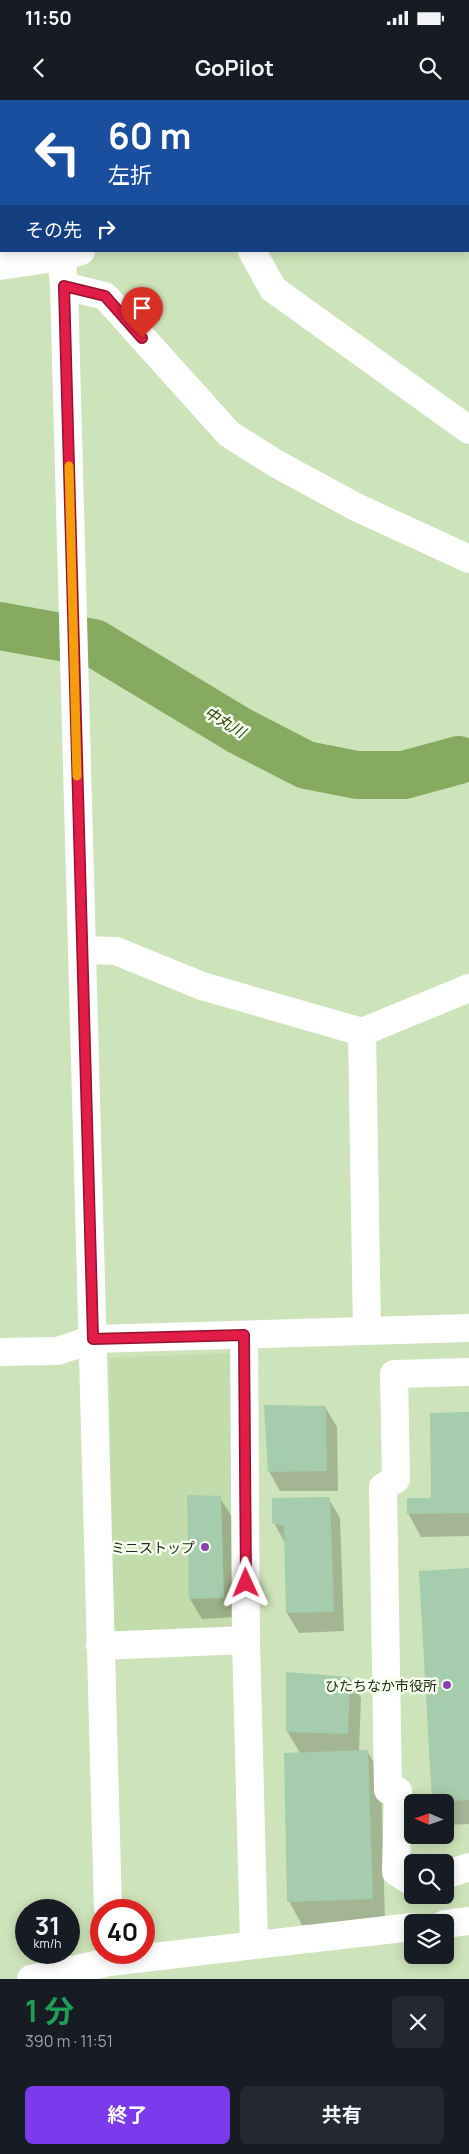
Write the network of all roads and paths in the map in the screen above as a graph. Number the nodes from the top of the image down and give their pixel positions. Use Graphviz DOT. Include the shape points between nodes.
graph roads {
  1 [pos="253,252"];
  2 [pos="68,253"];
  3 [pos="0,266"];
  4 [pos="64,286"];
  5 [pos="469,430"];
  6 [pos="469,559"];
  7 [pos="82,950"];
  8 [pos="469,988"];
  9 [pos="362,1032"];
  10 [pos="469,1328"];
  11 [pos="367,1331"];
  12 [pos="244,1335"];
  13 [pos="93,1339"];
  14 [pos="0,1352"];
  15 [pos="469,1372"];
  16 [pos="246,1640"];
  17 [pos="100,1646"];
  18 [pos="469,1867"];
  19 [pos="454,1872"];
  20 [pos="404,1877"];
  21 [pos="108,1899"];
  22 [pos="469,1922"];
  23 [pos="454,1923"];
  24 [pos="404,1929"];
  25 [pos="254,1944"];
  26 [pos="155,1958"];
  27 [pos="109,1964"];
  28 [pos="31,1979"];
  1 -- 5 [label="street" via="273,289"];
  2 -- 3 [label="street"];
  2 -- 4 [label="street"];
  4 -- 6 [label="street" via="105,296 229,434 356,507"];
  4 -- 7 [label="street"];
  7 -- 9 [label="street" via="116,951 202,986"];
  7 -- 13 [label="street"];
  8 -- 9 [label="street"];
  9 -- 11 [label="street"];
  10 -- 11 [label="street"];
  11 -- 12 [label="street"];
  12 -- 13 [label="street"];
  12 -- 16 [label="street"];
  13 -- 14 [label="street" via="58,1351"];
  13 -- 17 [label="street"];
  15 -- 20 [label="street" via="394,1374 396,1479 383,1487 388,1790 398,1791 396,1872"];
  16 -- 17 [label="street"];
  16 -- 25 [label="street"];
  17 -- 21 [label="street"];
  18 -- 19 [label="street"];
  22 -- 23 [label="street"];
  24 -- 25 [label="street"];
  25 -- 26 [label="street"];
  27 -- 28 [label="street"];
}
